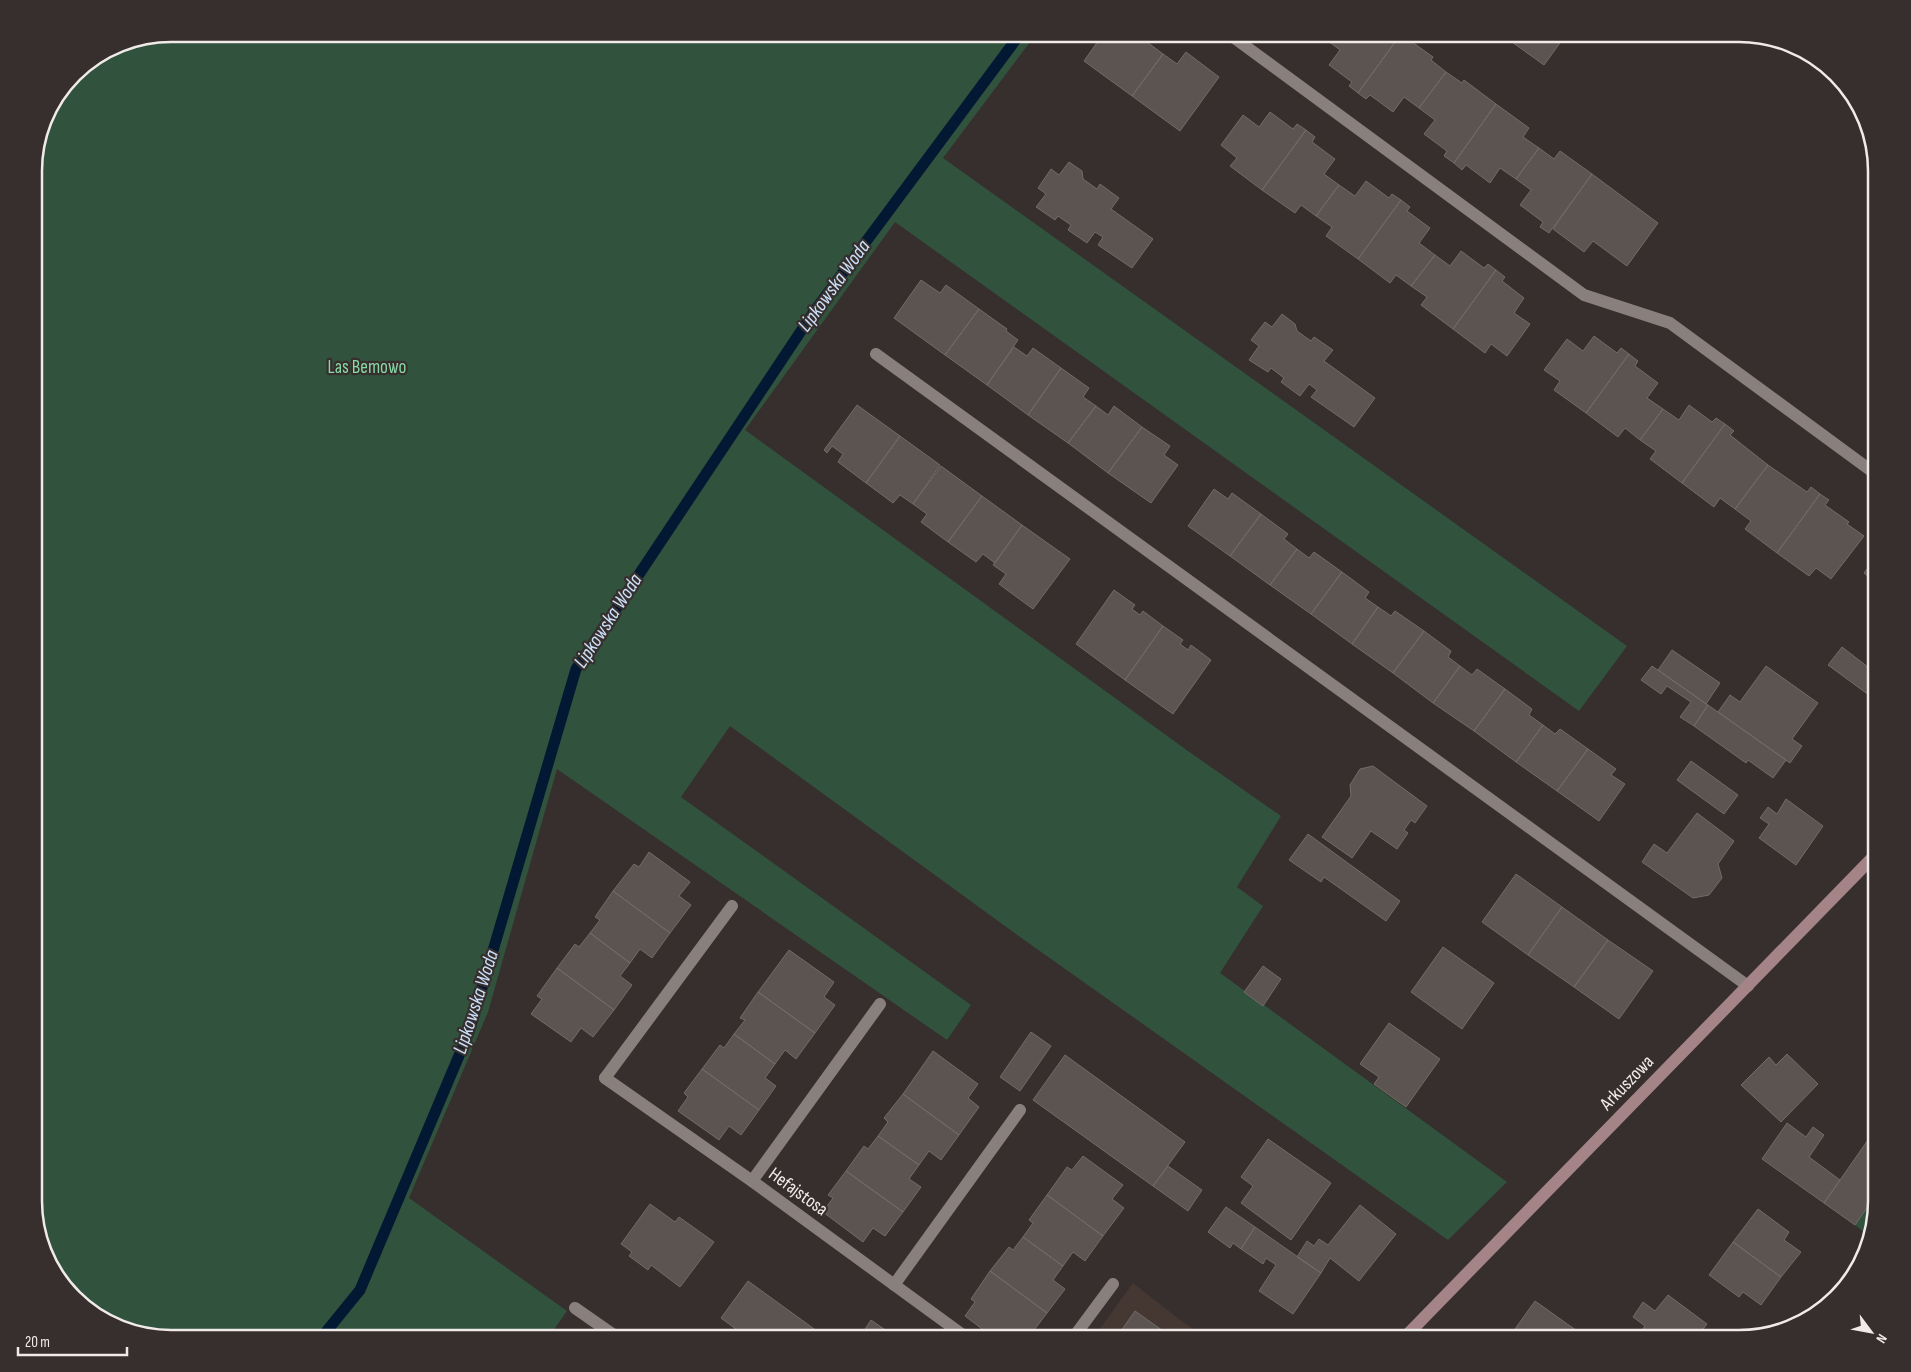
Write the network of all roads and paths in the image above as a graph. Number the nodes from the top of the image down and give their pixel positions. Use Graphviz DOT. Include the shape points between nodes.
graph roads {
  1 [pos="1240,42"];
  2 [pos="876,354"];
  3 [pos="1868,468"];
  4 [pos="1868,862"];
  5 [pos="732,906"];
  6 [pos="1748,986"];
  7 [pos="880,1004"];
  8 [pos="1020,1110"];
  9 [pos="752,1181"];
  10 [pos="1113,1284"];
  11 [pos="894,1285"];
  12 [pos="575,1308"];
  13 [pos="607,1330"];
  14 [pos="956,1330"];
  15 [pos="1079,1330"];
  16 [pos="1412,1330"];
  1 -- 3 [label="street" via="1584,295 1670,323"];
  2 -- 6 [label="street"];
  4 -- 6 [label="main road, Arkuszowa"];
  5 -- 9 [label="street, Hefajstosa" via="605,1078"];
  6 -- 16 [label="main road, Arkuszowa"];
  7 -- 9 [label="street"];
  8 -- 11 [label="street"];
  9 -- 11 [label="street, Hefajstosa"];
  10 -- 15 [label="street"];
  11 -- 14 [label="street, Hefajstosa"];
  12 -- 13 [label="street"];
}
